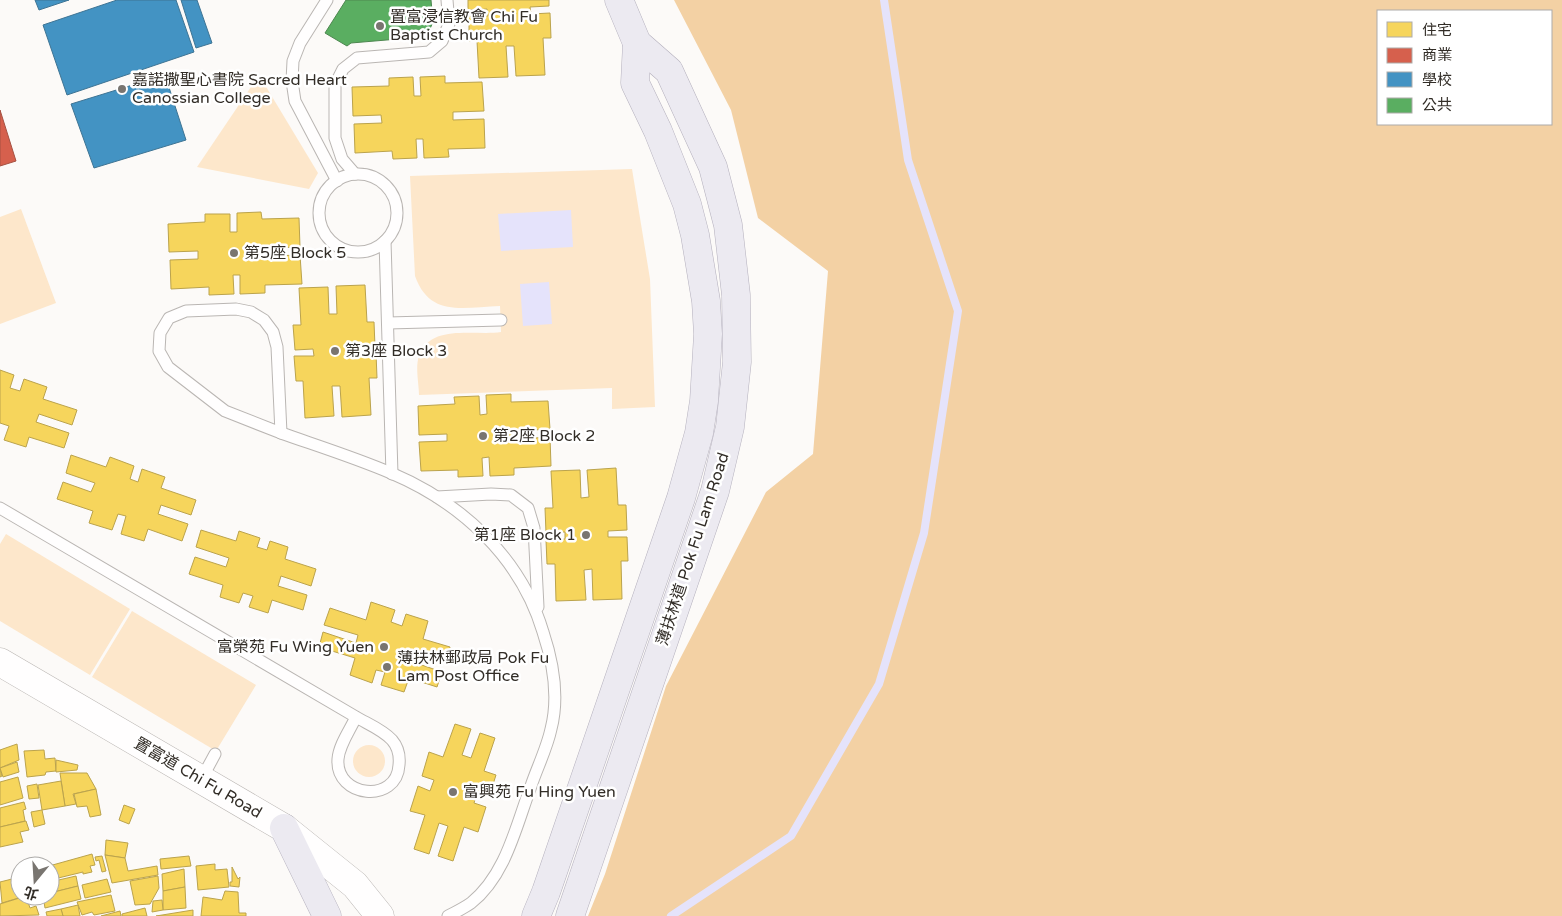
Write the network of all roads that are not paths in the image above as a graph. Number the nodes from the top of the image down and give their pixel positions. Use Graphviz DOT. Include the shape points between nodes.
graph roads {
  1 [pos="327,0"];
  2 [pos="447,0"];
  3 [pos="619,0"];
  4 [pos="638,44"];
  5 [pos="355,174"];
  6 [pos="336,180"];
  7 [pos="385,241"];
  8 [pos="501,320"];
  9 [pos="388,323"];
  10 [pos="281,433"];
  11 [pos="392,474"];
  12 [pos="437,498"];
  13 [pos="0,508"];
  14 [pos="538,613"];
  15 [pos="0,662"];
  16 [pos="356,717"];
  17 [pos="215,754"];
  18 [pos="201,780"];
  19 [pos="284,828"];
  20 [pos="327,916"];
  21 [pos="380,916"];
  22 [pos="448,916"];
  23 [pos="536,916"];
  24 [pos="570,916"];
  1 -- 6 [label="lane" via="300,43 293,61 292,81 295,101"];
  2 -- 5 [label="lane" via="449,24 442,41 428,52 357,58 343,69 335,85 335,138 342,159"];
  3 -- 4 [label="main road, 薄扶林道 Pok Fu Lam Road"];
  4 -- 23 [label="main road, 薄扶林道 Pok Fu Lam Road" via="635,83 677,176 701,267 708,334 704,401 699,433 681,498"];
  4 -- 24 [label="main road, 薄扶林道 Pok Fu Lam Road" via="669,71 713,167 728,225 732,258 738,329 737,370 730,427 715,491"];
  5 -- 6 [label="lane"];
  5 -- 7 [label="lane" via="380,182 390,191 396,204 397,217"];
  6 -- 7 [label="lane" via="321,200 319,213 321,226 328,237 337,246 362,252"];
  7 -- 9 [label="lane"];
  8 -- 9 [label="lane"];
  9 -- 11 [label="lane"];
  10 -- 10 [label="lane" via="225,411 168,367 159,351 160,333 169,318 186,310 236,309 264,320 273,332 277,347"];
  10 -- 11 [label="lane"];
  11 -- 12 [label="lane"];
  12 -- 14 [label="lane" via="469,520 498,547 520,578"];
  12 -- 14 [label="lane" via="511,495 528,508 534,528"];
  13 -- 16 [label="lane"];
  14 -- 22 [label="lane" via="555,691 551,729 506,856 492,881 471,903"];
  15 -- 18 [label="street, 置富道 Chi Fu Road"];
  16 -- 16 [label="lane" via="392,740 398,749 400,759 396,777 381,790 360,791 343,779 339,770 340,750"];
  17 -- 18 [label="lane"];
  18 -- 19 [label="street, 置富道 Chi Fu Road"];
  19 -- 20 [label="main road"];
  19 -- 21 [label="street, 置富道 Chi Fu Road" via="355,885"];
}
